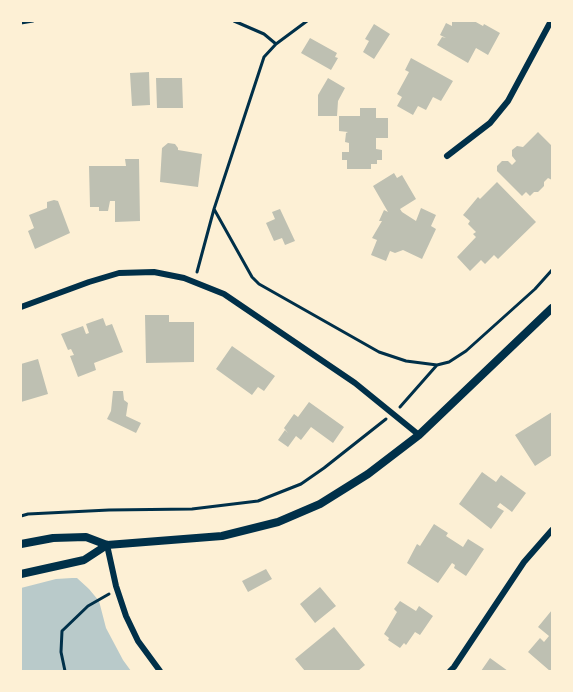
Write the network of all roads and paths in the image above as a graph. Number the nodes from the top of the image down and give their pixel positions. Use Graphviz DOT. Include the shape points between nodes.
graph roads {
  1 [pos="33,21"];
  2 [pos="234,21"];
  3 [pos="307,21"];
  4 [pos="551,21"];
  5 [pos="21,22"];
  6 [pos="276,45"];
  7 [pos="447,156"];
  8 [pos="214,209"];
  9 [pos="552,270"];
  10 [pos="194,282"];
  11 [pos="21,307"];
  12 [pos="552,308"];
  13 [pos="437,365"];
  14 [pos="403,405"];
  15 [pos="373,429"];
  16 [pos="419,435"];
  17 [pos="21,516"];
  18 [pos="552,530"];
  19 [pos="21,544"];
  20 [pos="107,545"];
  21 [pos="21,573"];
  22 [pos="117,591"];
  23 [pos="65,670"];
  24 [pos="160,671"];
  25 [pos="450,671"];
  1 -- 5 [label="path"];
  2 -- 6 [label="path" via="264,34"];
  3 -- 6 [label="path"];
  4 -- 7 [label="street" via="508,101 490,123"];
  6 -- 8 [label="path" via="264,57"];
  8 -- 10 [label="path"];
  8 -- 13 [label="path" via="259,285 379,352"];
  9 -- 13 [label="path" via="466,351 449,363"];
  10 -- 11 [label="street" via="154,272 119,273"];
  10 -- 16 [label="street" via="224,294 346,377"];
  12 -- 16 [label="street"];
  13 -- 14 [label="path"];
  15 -- 17 [label="path" via="301,484 258,501 192,509"];
  16 -- 20 [label="street" via="320,504 278,522 222,536"];
  18 -- 25 [label="street" via="524,562"];
  19 -- 20 [label="street" via="86,537"];
  20 -- 21 [label="street" via="84,560"];
  20 -- 22 [label="street"];
  22 -- 23 [label="path" via="88,606 62,632"];
  22 -- 24 [label="street" via="138,641"];
}
